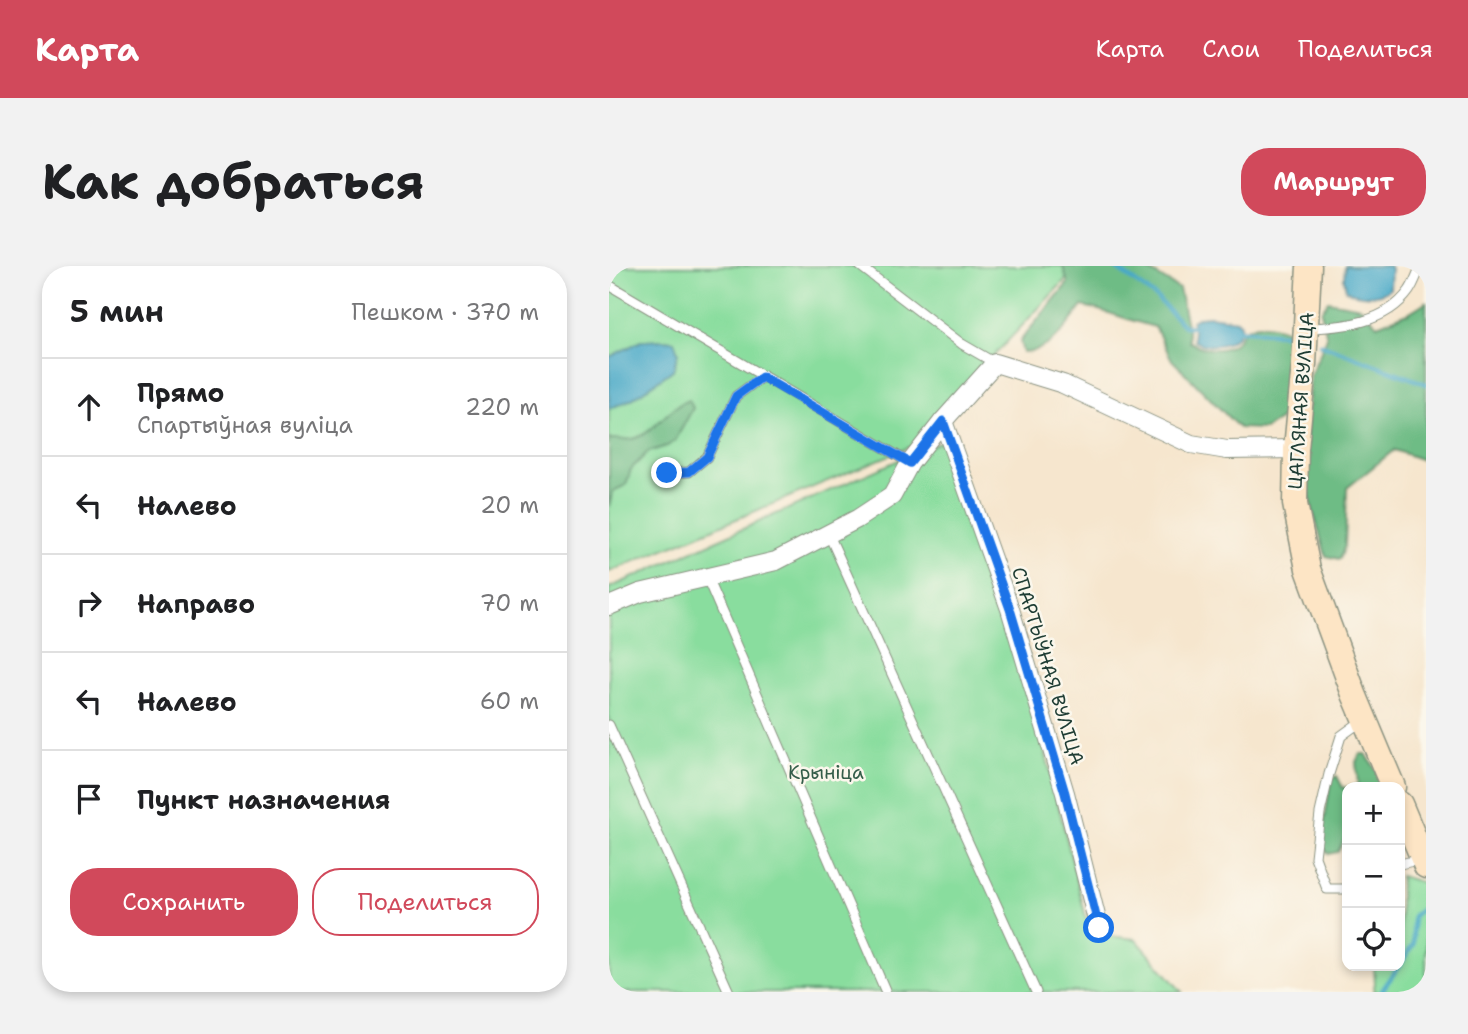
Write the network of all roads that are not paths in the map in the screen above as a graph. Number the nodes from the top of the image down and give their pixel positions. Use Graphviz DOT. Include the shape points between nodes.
graph roads {
  1 [pos="860,266"];
  2 [pos="1309,266"];
  3 [pos="1421,266"];
  4 [pos="609,285"];
  5 [pos="1306,328"];
  6 [pos="995,363"];
  7 [pos="762,377"];
  8 [pos="943,421"];
  9 [pos="1296,449"];
  10 [pos="910,463"];
  11 [pos="667,473"];
  12 [pos="829,536"];
  13 [pos="707,578"];
  14 [pos="609,606"];
  15 [pos="1364,719"];
  16 [pos="609,725"];
  17 [pos="1391,782"];
  18 [pos="1405,822"];
  19 [pos="1416,863"];
  20 [pos="1342,889"];
  21 [pos="1099,928"];
  22 [pos="885,990"];
  23 [pos="729,992"];
  24 [pos="1036,992"];
  1 -- 6 [label="lane" via="962,344"];
  2 -- 5 [label="street, ЦАГЛЯНАЯ ВУЛІЦА"];
  3 -- 5 [label="lane" via="1408,292 1386,313 1345,327"];
  4 -- 7 [label="lane"];
  5 -- 9 [label="street, ЦАГЛЯНАЯ ВУЛІЦА"];
  6 -- 8 [label="street"];
  6 -- 9 [label="street" via="1063,384 1191,444 1227,450"];
  7 -- 10 [label="lane"];
  7 -- 11 [label="lane" via="736,396 707,457 689,472"];
  8 -- 10 [label="street"];
  8 -- 21 [label="street, СПАРТЫЎНАЯ ВУЛІЦА" via="1010,609 1065,793"];
  9 -- 15 [label="street, ЦАГЛЯНАЯ ВУЛІЦА" via="1295,504 1308,569"];
  10 -- 12 [label="street" via="892,496"];
  12 -- 13 [label="street" via="776,561"];
  12 -- 24 [label="lane"];
  13 -- 14 [label="street" via="640,593"];
  13 -- 22 [label="lane"];
  15 -- 17 [label="street, ЦАГЛЯНАЯ ВУЛІЦА"];
  15 -- 20 [label="lane" via="1341,736 1320,813 1315,857 1327,889"];
  16 -- 23 [label="lane"];
  18 -- 19 [label="street"];
}
